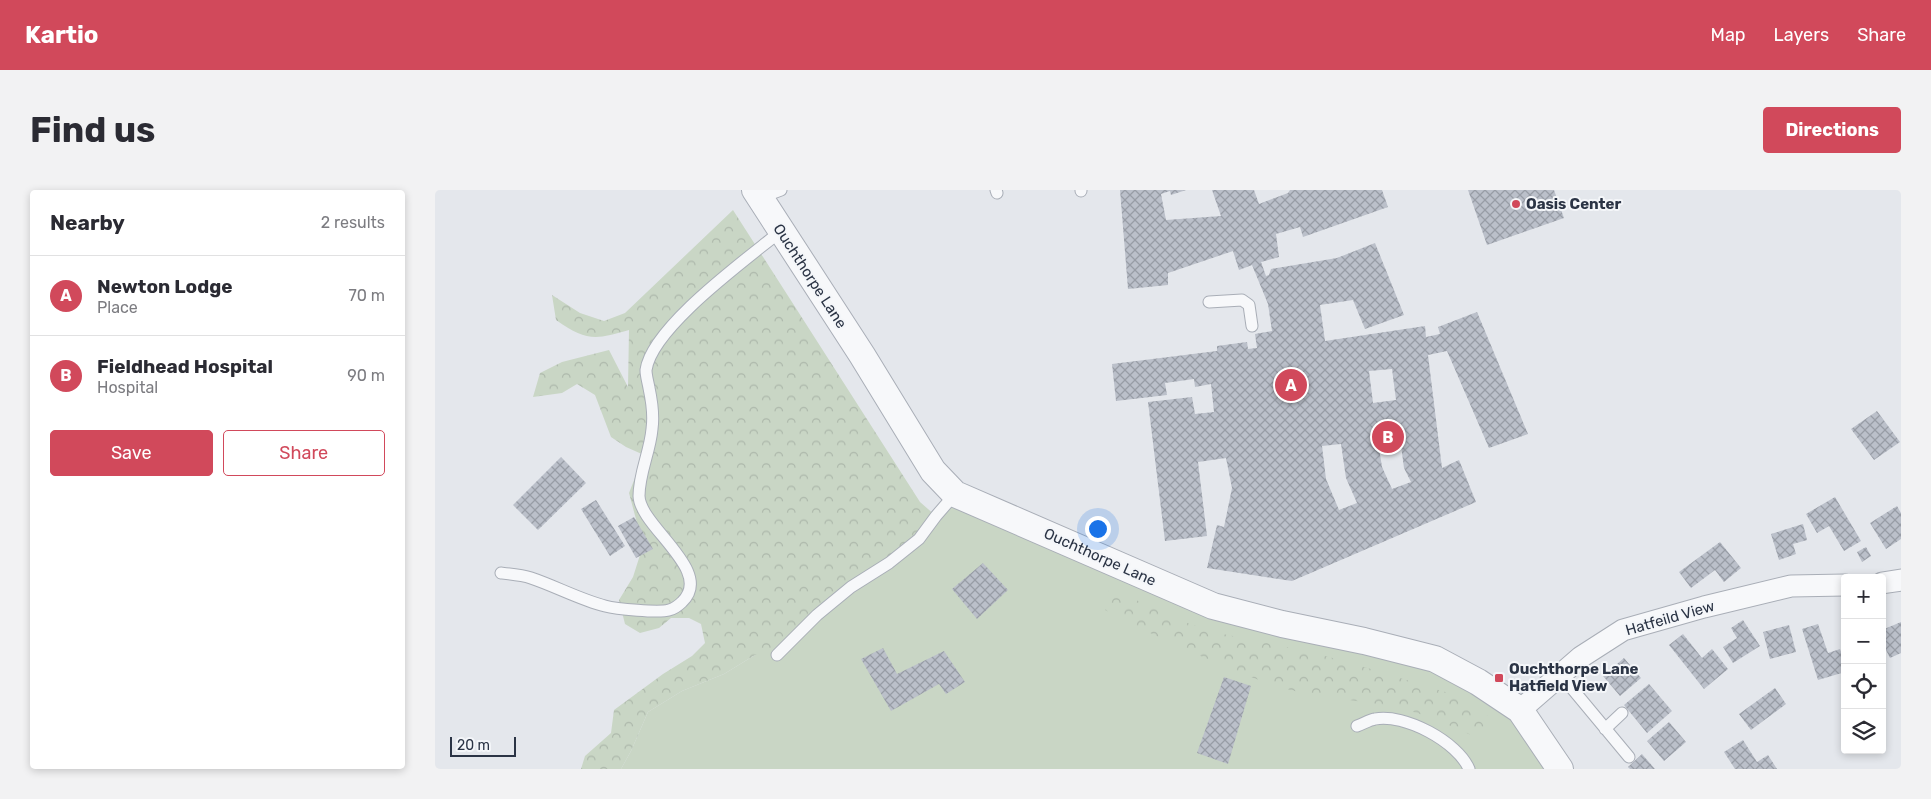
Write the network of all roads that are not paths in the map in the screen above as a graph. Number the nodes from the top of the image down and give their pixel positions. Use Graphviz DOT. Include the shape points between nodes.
graph roads {
  1 [pos="766,193"];
  2 [pos="781,231"];
  3 [pos="1209,302"];
  4 [pos="1252,326"];
  5 [pos="955,494"];
  6 [pos="501,573"];
  7 [pos="1901,580"];
  8 [pos="1886,582"];
  9 [pos="1841,585"];
  10 [pos="777,655"];
  11 [pos="1560,674"];
  12 [pos="1520,710"];
  13 [pos="1622,713"];
  14 [pos="1357,726"];
  15 [pos="1605,729"];
  16 [pos="1629,757"];
  17 [pos="1469,769"];
  18 [pos="1560,769"];
  1 -- 2 [label="street, Ouchthorpe Lane"];
  2 -- 5 [label="street, Ouchthorpe Lane" via="933,471"];
  2 -- 6 [label="lane" via="686,311 649,356 646,372 653,429 639,482 639,499 688,572 689,595 668,611 627,609 604,606 529,577"];
  3 -- 4 [label="lane" via="1242,300 1249,305"];
  5 -- 10 [label="lane" via="919,539 851,587"];
  5 -- 12 [label="street, Ouchthorpe Lane" via="1213,606 1435,659 1479,682"];
  7 -- 8 [label="street"];
  9 -- 11 [label="street, Hatfeild View" via="1791,586 1704,606 1623,630 1581,656"];
  11 -- 12 [label="street, Hatfeild View"];
  11 -- 15 [label="lane"];
  12 -- 18 [label="street, Ouchthorpe Lane"];
  13 -- 15 [label="lane"];
  14 -- 17 [label="lane" via="1376,719 1400,721 1429,730 1450,745"];
  15 -- 16 [label="lane"];
}
